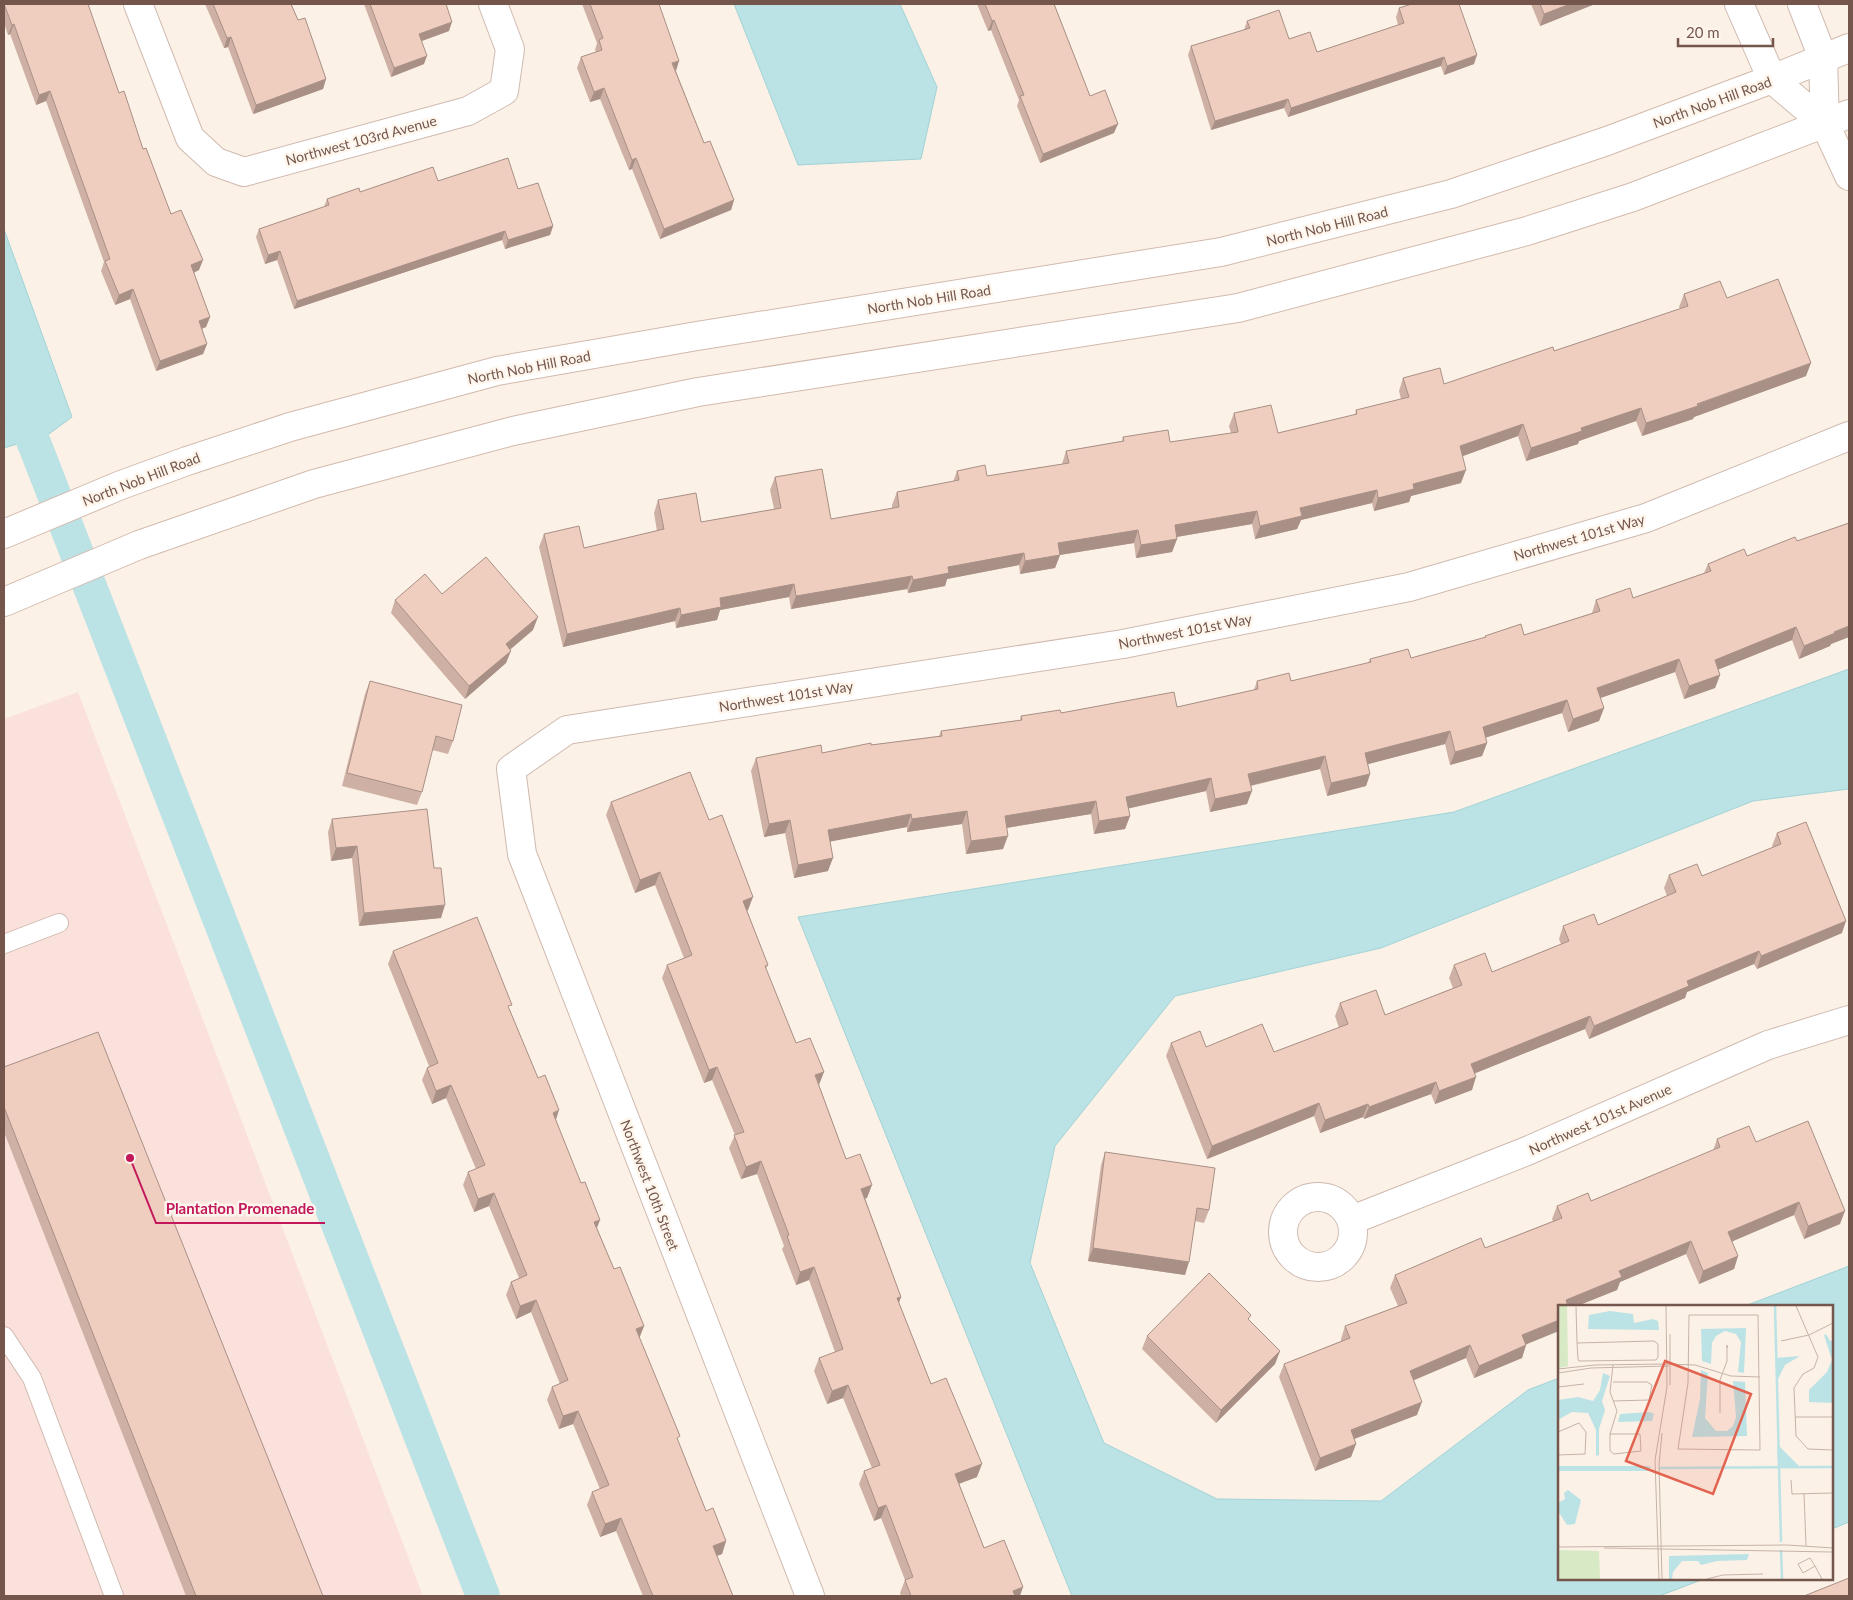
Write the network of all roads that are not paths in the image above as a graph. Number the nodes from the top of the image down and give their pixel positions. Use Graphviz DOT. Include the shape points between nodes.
graph roads {
  1 [pos="138,4"];
  2 [pos="493,4"];
  3 [pos="1740,4"];
  4 [pos="1802,4"];
  5 [pos="1849,48"];
  6 [pos="1823,58"];
  7 [pos="1772,80"];
  8 [pos="1837,119"];
  9 [pos="1849,176"];
  10 [pos="1849,436"];
  11 [pos="12,530"];
  12 [pos="14,598"];
  13 [pos="511,768"];
  14 [pos="59,923"];
  15 [pos="4,944"];
  16 [pos="1849,1020"];
  17 [pos="1352,1220"];
  18 [pos="4,1336"];
  19 [pos="12,1362"];
  20 [pos="114,1596"];
  21 [pos="810,1596"];
  1 -- 2 [label="main road, Northwest 103rd Avenue" via="190,138 216,162 244,172 468,111 504,91 510,49"];
  3 -- 7 [label="main road"];
  4 -- 6 [label="main road"];
  5 -- 6 [label="main road, North Nob Hill Road"];
  6 -- 7 [label="main road, North Nob Hill Road"];
  6 -- 8 [label="main road"];
  7 -- 8 [label="main road"];
  7 -- 11 [label="main road, North Nob Hill Road" via="1451,194 1221,252 497,371 290,427 121,485"];
  8 -- 9 [label="main road"];
  8 -- 12 [label="main road" via="1633,197 1536,228 1238,308 698,392 513,431 314,484 139,545"];
  10 -- 13 [label="main road, Northwest 101st Way" via="1646,518 1409,587 1123,644 567,730"];
  13 -- 21 [label="main road, Northwest 10th Street" via="522,854"];
  14 -- 15 [label="lane"];
  16 -- 17 [label="main road, Northwest 101st Avenue" via="1768,1045 1527,1151"];
  18 -- 19 [label="lane"];
  19 -- 20 [label="lane" via="32,1378"];
}
